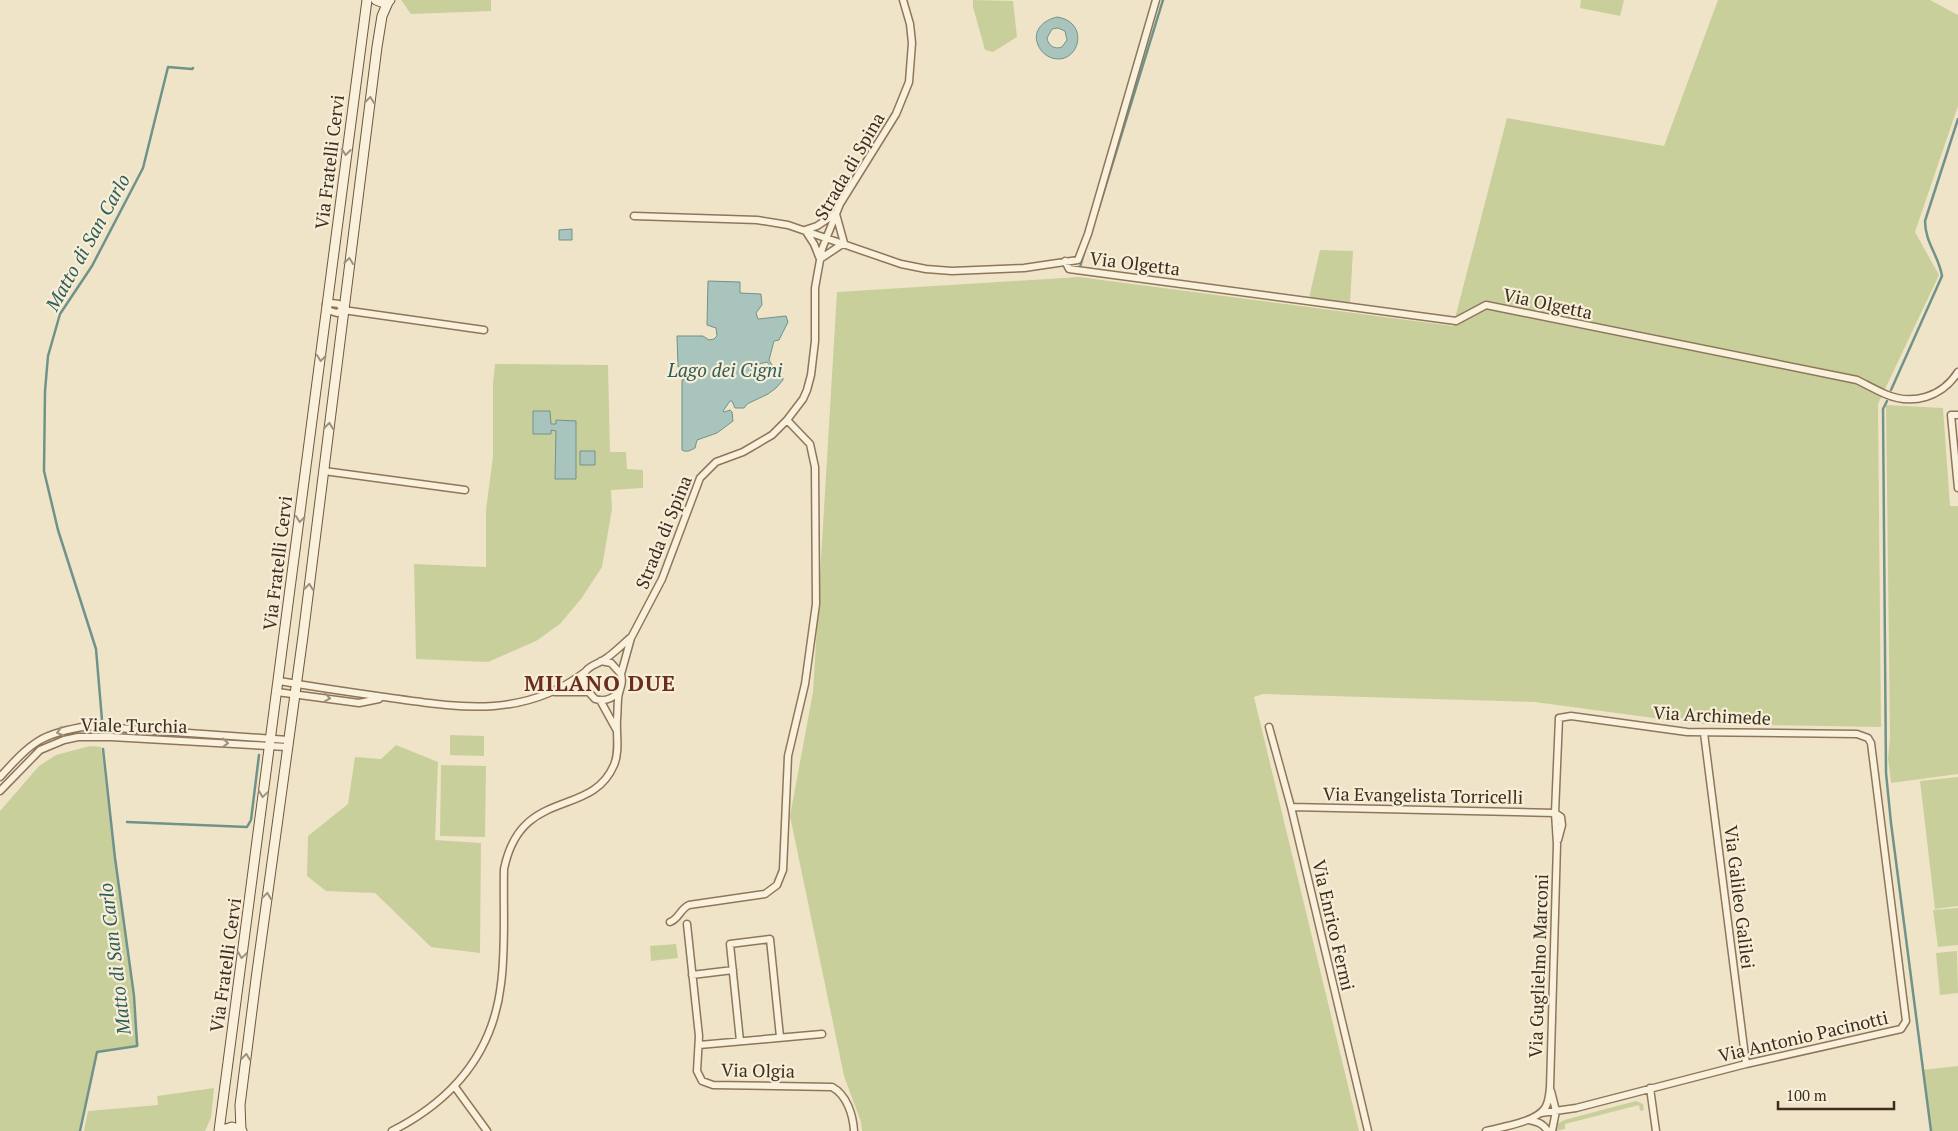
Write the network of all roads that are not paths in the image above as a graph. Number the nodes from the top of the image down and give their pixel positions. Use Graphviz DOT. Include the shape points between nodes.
graph roads {
  1 [pos="367,0"];
  2 [pos="376,0"];
  3 [pos="390,0"];
  4 [pos="903,0"];
  5 [pos="1156,0"];
  6 [pos="836,214"];
  7 [pos="634,216"];
  8 [pos="805,230"];
  9 [pos="826,237"];
  10 [pos="844,243"];
  11 [pos="820,259"];
  12 [pos="1065,261"];
  13 [pos="327,307"];
  14 [pos="343,310"];
  15 [pos="484,330"];
  16 [pos="1958,372"];
  17 [pos="1958,415"];
  18 [pos="787,420"];
  19 [pos="324,471"];
  20 [pos="1958,488"];
  21 [pos="465,490"];
  22 [pos="631,638"];
  23 [pos="602,661"];
  24 [pos="585,672"];
  25 [pos="621,674"];
  26 [pos="279,681"];
  27 [pos="296,684"];
  28 [pos="277,692"];
  29 [pos="554,692"];
  30 [pos="587,692"];
  31 [pos="619,692"];
  32 [pos="295,694"];
  33 [pos="386,697"];
  34 [pos="600,700"];
  35 [pos="1558,723"];
  36 [pos="1269,727"];
  37 [pos="617,730"];
  38 [pos="1704,733"];
  39 [pos="1868,738"];
  40 [pos="270,742"];
  41 [pos="288,744"];
  42 [pos="0,777"];
  43 [pos="0,792"];
  44 [pos="1291,808"];
  45 [pos="1555,812"];
  46 [pos="670,922"];
  47 [pos="687,924"];
  48 [pos="733,970"];
  49 [pos="692,975"];
  50 [pos="822,1034"];
  51 [pos="780,1037"];
  52 [pos="740,1041"];
  53 [pos="699,1045"];
  54 [pos="1746,1064"];
  55 [pos="455,1087"];
  56 [pos="1550,1088"];
  57 [pos="1650,1088"];
  58 [pos="1556,1111"];
  59 [pos="1541,1112"];
  60 [pos="1528,1120"];
  61 [pos="220,1131"];
  62 [pos="242,1131"];
  63 [pos="392,1131"];
  64 [pos="487,1131"];
  65 [pos="854,1131"];
  66 [pos="1368,1131"];
  67 [pos="1486,1131"];
  68 [pos="1548,1131"];
  69 [pos="1552,1131"];
  70 [pos="1656,1131"];
  1 -- 13 [label="street, Via Fratelli Cervi, one-way"];
  2 -- 3 [label="street"];
  14 -- 3 [label="street, Via Fratelli Cervi, one-way" via="377,47 382,16"];
  4 -- 6 [label="street, Strada di Spina" via="912,43 906,91 896,114"];
  5 -- 12 [label="street" via="1088,234 1078,260"];
  6 -- 8 [label="street"];
  6 -- 9 [label="street, Strada di Spina"];
  6 -- 10 [label="street"];
  7 -- 8 [label="street" via="757,220"];
  8 -- 9 [label="street"];
  8 -- 11 [label="street"];
  9 -- 10 [label="street"];
  9 -- 11 [label="street, Strada di Spina"];
  10 -- 11 [label="street"];
  10 -- 12 [label="street" via="901,264 926,269 1024,268"];
  11 -- 18 [label="street, Strada di Spina" via="815,288 811,375 803,399"];
  12 -- 16 [label="street, Via Olgetta" via="1069,269 1456,321 1486,305 1857,380 1885,394 1906,399 1928,397 1938,392"];
  13 -- 14 [label="street" via="331,303 339,304"];
  13 -- 26 [label="street, Via Fratelli Cervi, one-way"];
  14 -- 15 [label="street"];
  19 -- 14 [label="street, Via Fratelli Cervi, one-way"];
  17 -- 20 [label="street" via="1951,415"];
  18 -- 22 [label="street, Strada di Spina" via="762,441 716,462 700,478 662,579"];
  18 -- 46 [label="street" via="810,444 815,467 816,604 805,684 788,756 783,870 777,885 765,894 689,905"];
  19 -- 21 [label="street"];
  27 -- 19 [label="street, Via Fratelli Cervi, one-way"];
  22 -- 23 [label="street"];
  22 -- 25 [label="street"];
  23 -- 24 [label="street"];
  23 -- 25 [label="street" via="611,663"];
  24 -- 29 [label="street"];
  24 -- 30 [label="street"];
  25 -- 31 [label="street"];
  26 -- 27 [label="street"];
  26 -- 28 [label="street, Via Fratelli Cervi"];
  27 -- 32 [label="street, Via Fratelli Cervi"];
  27 -- 33 [label="street"];
  28 -- 32 [label="street"];
  28 -- 40 [label="street, Via Fratelli Cervi"];
  29 -- 30 [label="street"];
  29 -- 33 [label="street" via="508,705 473,708"];
  30 -- 34 [label="street"];
  31 -- 34 [label="street" via="607,700"];
  31 -- 37 [label="street"];
  32 -- 33 [label="street, one-way" via="359,703"];
  32 -- 41 [label="street, Via Fratelli Cervi"];
  34 -- 37 [label="street"];
  35 -- 38 [label="street, Via Archimede" via="1560,718 1571,716"];
  35 -- 45 [label="street, Via Guglielmo Marconi"];
  36 -- 44 [label="street, Via Enrico Fermi"];
  37 -- 55 [label="street" via="616,758 601,785 537,815 511,844 504,869 502,974 498,999 489,1031 469,1069"];
  38 -- 39 [label="street, Via Archimede" via="1857,734"];
  38 -- 54 [label="street, Via Galileo Galilei"];
  39 -- 54 [label="street, Via Antonio Pacinotti" via="1872,743 1906,1021 1901,1029"];
  40 -- 41 [label="street, Viale Turchia"];
  40 -- 42 [label="street, Viale Turchia, one-way" via="89,726 61,731 36,742"];
  43 -- 40 [label="street, Viale Turchia, one-way" via="40,750 64,740 98,736"];
  40 -- 61 [label="street, Via Fratelli Cervi, one-way"];
  62 -- 41 [label="street, Via Fratelli Cervi, one-way" via="241,1096"];
  44 -- 45 [label="street, Via Evangelista Torricelli"];
  44 -- 66 [label="street, Via Enrico Fermi"];
  45 -- 56 [label="street, Via Guglielmo Marconi" via="1557,844"];
  47 -- 49 [label="street, Via Olgia"];
  48 -- 49 [label="street"];
  48 -- 51 [label="street" via="730,944 770,940"];
  48 -- 52 [label="street"];
  49 -- 53 [label="street, Via Olgia"];
  50 -- 51 [label="street"];
  51 -- 52 [label="street"];
  52 -- 53 [label="street"];
  53 -- 65 [label="street, Via Olgia" via="697,1071 705,1082 832,1087 841,1092 846,1101"];
  54 -- 57 [label="street, Via Antonio Pacinotti"];
  55 -- 63 [label="street" via="424,1112"];
  55 -- 64 [label="street"];
  56 -- 58 [label="street, Via Guglielmo Marconi"];
  56 -- 59 [label="street, Via Guglielmo Marconi" via="1548,1102"];
  57 -- 58 [label="street, Via Antonio Pacinotti"];
  57 -- 70 [label="street"];
  58 -- 59 [label="street, Via Antonio Pacinotti"];
  58 -- 69 [label="street, Via Guglielmo Marconi"];
  59 -- 60 [label="street"];
  60 -- 67 [label="street"];
  60 -- 68 [label="street" via="1539,1122"];
  61 -- 62 [label="street" via="232,1127"];
}
